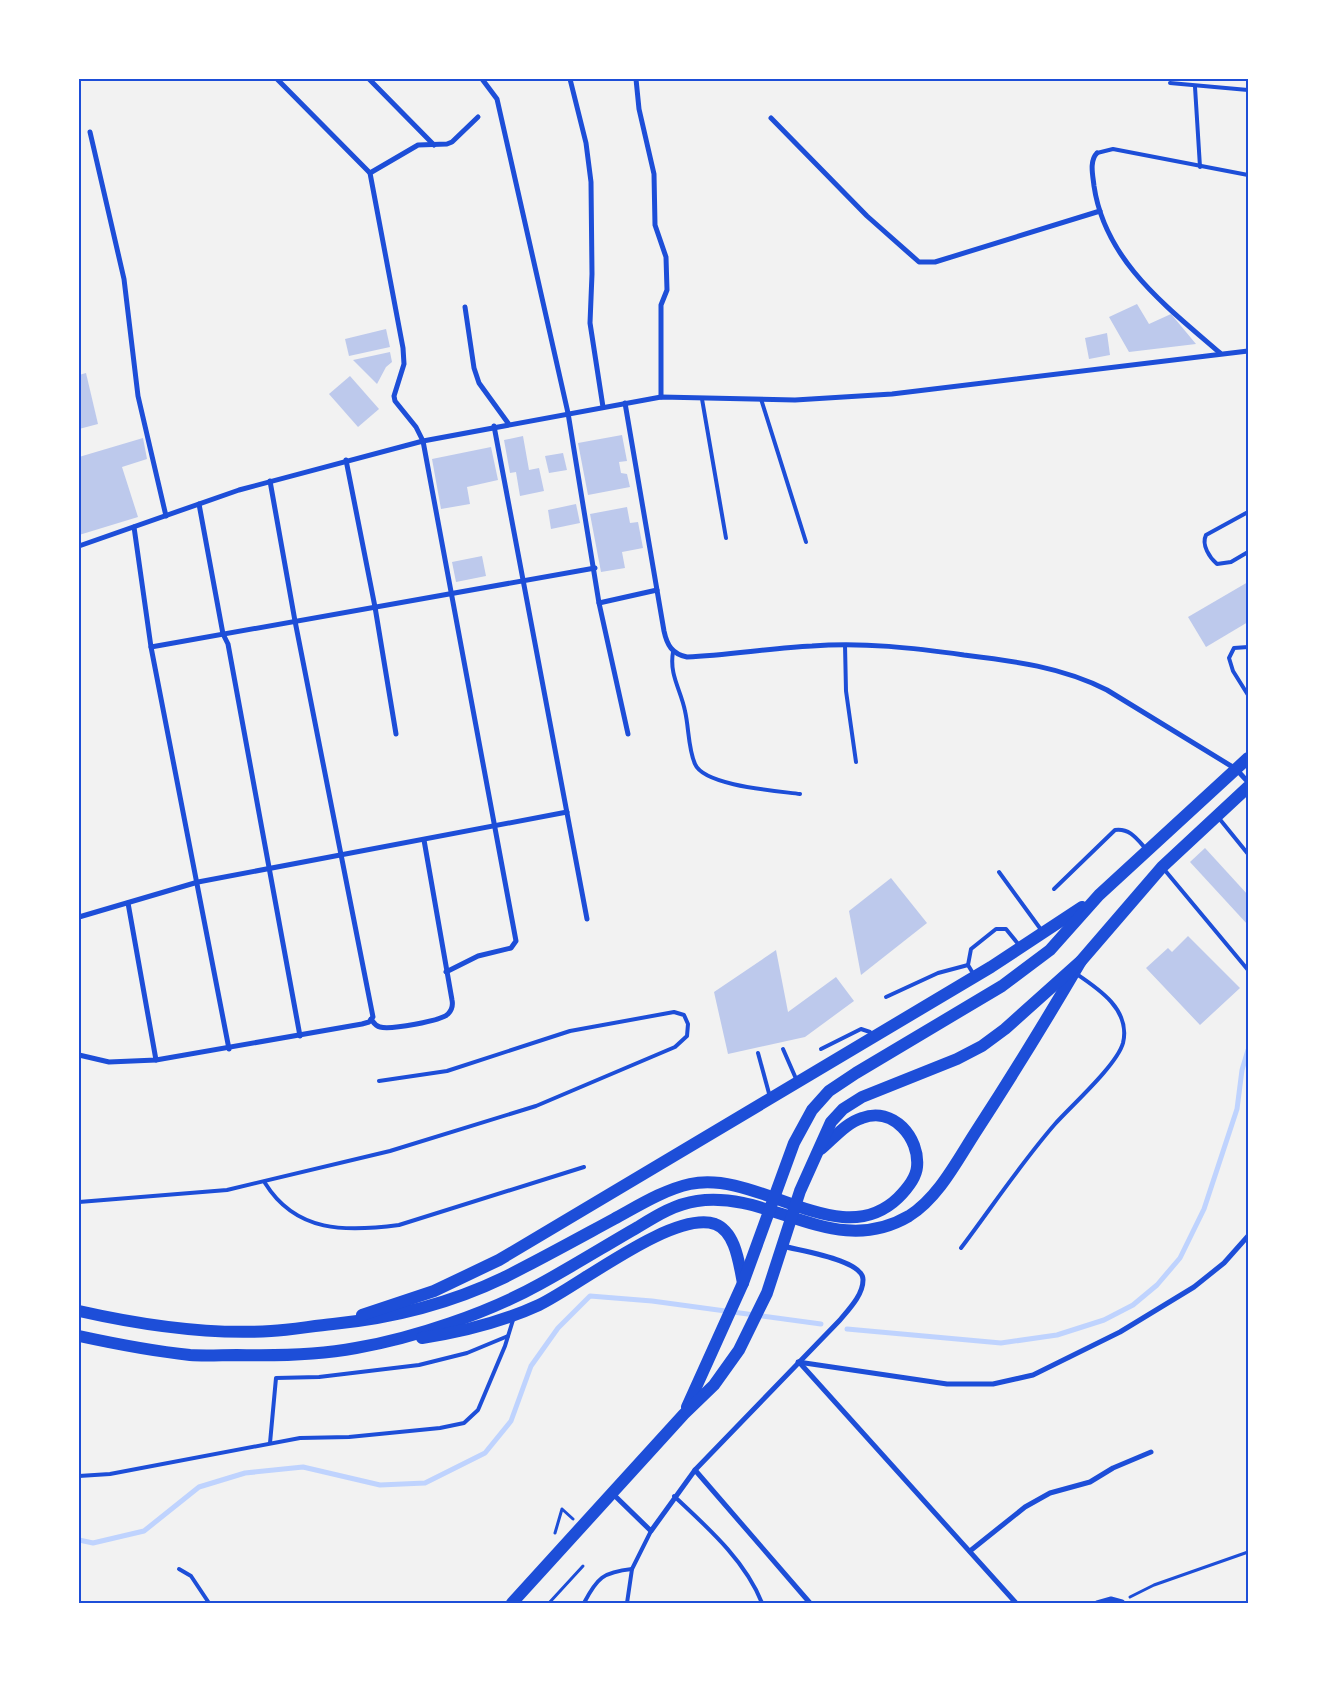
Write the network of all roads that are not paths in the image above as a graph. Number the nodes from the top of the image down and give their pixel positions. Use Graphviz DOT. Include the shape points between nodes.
graph roads {
  1 [pos="277,79"];
  2 [pos="369,79"];
  3 [pos="482,79"];
  4 [pos="570,79"];
  5 [pos="636,79"];
  6 [pos="1170,84"];
  7 [pos="1195,87"];
  8 [pos="1248,90"];
  9 [pos="478,117"];
  10 [pos="770,118"];
  11 [pos="90,132"];
  12 [pos="434,145"];
  13 [pos="1097,152"];
  14 [pos="1200,167"];
  15 [pos="370,173"];
  16 [pos="1248,175"];
  17 [pos="1100,211"];
  18 [pos="465,307"];
  19 [pos="1248,351"];
  20 [pos="1220,353"];
  21 [pos="661,397"];
  22 [pos="702,398"];
  23 [pos="761,400"];
  24 [pos="625,403"];
  25 [pos="603,407"];
  26 [pos="568,413"];
  27 [pos="508,423"];
  28 [pos="494,426"];
  29 [pos="423,440"];
  30 [pos="346,460"];
  31 [pos="270,481"];
  32 [pos="199,504"];
  33 [pos="1248,512"];
  34 [pos="166,516"];
  35 [pos="134,527"];
  36 [pos="726,538"];
  37 [pos="806,542"];
  38 [pos="79,546"];
  39 [pos="1248,552"];
  40 [pos="595,568"];
  41 [pos="523,580"];
  42 [pos="658,590"];
  43 [pos="452,593"];
  44 [pos="599,603"];
  45 [pos="375,607"];
  46 [pos="294,621"];
  47 [pos="223,634"];
  48 [pos="845,645"];
  49 [pos="151,647"];
  50 [pos="1248,647"];
  51 [pos="674,652"];
  52 [pos="1248,695"];
  53 [pos="396,734"];
  54 [pos="628,734"];
  55 [pos="1248,758"];
  56 [pos="856,762"];
  57 [pos="1236,769"];
  58 [pos="1248,782"];
  59 [pos="1248,787"];
  60 [pos="800,794"];
  61 [pos="567,812"];
  62 [pos="1216,814"];
  63 [pos="494,826"];
  64 [pos="424,840"];
  65 [pos="1148,851"];
  66 [pos="1248,854"];
  67 [pos="341,855"];
  68 [pos="1162,867"];
  69 [pos="270,869"];
  70 [pos="1000,872"];
  71 [pos="198,882"];
  72 [pos="1054,888"];
  73 [pos="1099,895"];
  74 [pos="128,903"];
  75 [pos="79,917"];
  76 [pos="587,919"];
  77 [pos="1044,932"];
  78 [pos="1022,949"];
  79 [pos="1081,961"];
  80 [pos="968,965"];
  81 [pos="1248,970"];
  82 [pos="446,972"];
  83 [pos="1074,972"];
  84 [pos="975,977"];
  85 [pos="886,997"];
  86 [pos="372,1020"];
  87 [pos="300,1036"];
  88 [pos="873,1039"];
  89 [pos="821,1048"];
  90 [pos="229,1049"];
  91 [pos="783,1049"];
  92 [pos="758,1053"];
  93 [pos="79,1055"];
  94 [pos="156,1060"];
  95 [pos="378,1081"];
  96 [pos="798,1083"];
  97 [pos="771,1099"];
  98 [pos="817,1152"];
  99 [pos="584,1167"];
  100 [pos="265,1183"];
  101 [pos="79,1202"];
  102 [pos="805,1216"];
  103 [pos="1248,1236"];
  104 [pos="782,1246"];
  105 [pos="961,1248"];
  106 [pos="742,1285"];
  107 [pos="79,1311"];
  108 [pos="514,1315"];
  109 [pos="333,1324"];
  110 [pos="79,1336"];
  111 [pos="508,1336"];
  112 [pos="356,1348"];
  113 [pos="798,1362"];
  114 [pos="684,1414"];
  115 [pos="270,1443"];
  116 [pos="1151,1452"];
  117 [pos="694,1470"];
  118 [pos="79,1476"];
  119 [pos="613,1494"];
  120 [pos="674,1496"];
  121 [pos="651,1531"];
  122 [pos="970,1551"];
  123 [pos="179,1568"];
  124 [pos="632,1569"];
  125 [pos="1122,1602"];
  126 [pos="210,1603"];
  127 [pos="512,1603"];
  128 [pos="584,1603"];
  129 [pos="627,1603"];
  130 [pos="762,1603"];
  131 [pos="810,1603"];
  132 [pos="1016,1603"];
  133 [pos="1097,1603"];
  1 -- 15 [label="street"];
  2 -- 12 [label="street"];
  3 -- 26 [label="street" via="497,99"];
  4 -- 25 [label="street" via="586,143 591,182 590,323"];
  5 -- 21 [label="street" via="639,109 654,174 655,225 666,257 667,290 661,304"];
  6 -- 7 [label="lane"];
  7 -- 8 [label="lane"];
  7 -- 14 [label="lane"];
  9 -- 12 [label="street" via="452,142"];
  10 -- 17 [label="street" via="841,191 919,262 935,262"];
  11 -- 34 [label="street" via="124,279 138,396"];
  12 -- 15 [label="street" via="418,145"];
  13 -- 14 [label="lane" via="1113,149"];
  13 -- 17 [label="street" via="1093,170"];
  14 -- 16 [label="lane"];
  15 -- 29 [label="street" via="404,348 404,364 394,396"];
  17 -- 20 [label="street" via="1115,247 1145,287"];
  18 -- 27 [label="street" via="479,383"];
  19 -- 20 [label="street"];
  20 -- 23 [label="street" via="892,394"];
  21 -- 22 [label="street"];
  21 -- 24 [label="street"];
  22 -- 23 [label="street"];
  22 -- 36 [label="lane"];
  23 -- 37 [label="lane"];
  24 -- 25 [label="street"];
  24 -- 42 [label="street"];
  25 -- 26 [label="street"];
  26 -- 27 [label="street"];
  26 -- 40 [label="street"];
  27 -- 28 [label="street"];
  28 -- 29 [label="street"];
  28 -- 41 [label="street"];
  29 -- 30 [label="street"];
  29 -- 43 [label="street"];
  30 -- 31 [label="street"];
  30 -- 45 [label="street"];
  31 -- 32 [label="street"];
  31 -- 46 [label="street"];
  32 -- 34 [label="street"];
  32 -- 47 [label="street"];
  33 -- 39 [label="lane" via="1204,539 1217,564 1231,562"];
  34 -- 35 [label="street"];
  35 -- 38 [label="street"];
  35 -- 49 [label="street"];
  40 -- 41 [label="street"];
  40 -- 44 [label="street"];
  41 -- 43 [label="street"];
  41 -- 61 [label="street"];
  42 -- 44 [label="street"];
  42 -- 51 [label="street" via="666,640"];
  43 -- 45 [label="street"];
  43 -- 63 [label="street"];
  44 -- 54 [label="street"];
  45 -- 46 [label="street"];
  45 -- 53 [label="street"];
  46 -- 47 [label="street"];
  46 -- 67 [label="street"];
  47 -- 49 [label="street"];
  47 -- 69 [label="street" via="228,644"];
  48 -- 51 [label="street" via="688,657"];
  48 -- 56 [label="lane" via="846,692"];
  48 -- 57 [label="street" via="941,652 1071,674 1107,690"];
  49 -- 71 [label="street"];
  50 -- 52 [label="lane" via="1234,648 1229,658"];
  51 -- 60 [label="lane" via="674,681 685,711 692,756 698,770 722,781"];
  55 -- 57 [label="main road"];
  57 -- 58 [label="street"];
  57 -- 65 [label="main road"];
  59 -- 62 [label="main road"];
  61 -- 63 [label="street"];
  61 -- 76 [label="street"];
  62 -- 66 [label="lane"];
  62 -- 68 [label="main road"];
  63 -- 64 [label="street"];
  63 -- 82 [label="street" via="515,944 511,948 478,956"];
  64 -- 67 [label="street"];
  64 -- 82 [label="street"];
  65 -- 72 [label="lane" via="1124,828 1115,830"];
  65 -- 73 [label="main road"];
  67 -- 69 [label="street"];
  67 -- 86 [label="street" via="373,1011"];
  68 -- 79 [label="main road"];
  68 -- 81 [label="lane"];
  69 -- 71 [label="street"];
  69 -- 87 [label="street"];
  70 -- 77 [label="lane"];
  71 -- 74 [label="street"];
  71 -- 90 [label="street"];
  73 -- 77 [label="main road"];
  73 -- 106 [label="main road" via="1050,950 1002,986 856,1073 812,1110 790,1152"];
  74 -- 75 [label="street"];
  74 -- 94 [label="street"];
  77 -- 78 [label="main road"];
  78 -- 80 [label="lane" via="1006,929 996,929 974,944"];
  78 -- 84 [label="main road"];
  79 -- 83 [label="main road"];
  79 -- 98 [label="main road" via="982,1046 843,1108 831,1122"];
  80 -- 84 [label="lane"];
  80 -- 85 [label="lane" via="938,972"];
  82 -- 86 [label="street" via="453,1005 443,1018 385,1028 376,1026"];
  83 -- 102 [label="main road" via="954,1166 934,1194 916,1211 890,1226 866,1231 829,1229"];
  83 -- 105 [label="lane" via="1104,993 1122,1018 1123,1043 1110,1064 1054,1126"];
  84 -- 88 [label="main road"];
  86 -- 87 [label="street"];
  87 -- 90 [label="street"];
  88 -- 89 [label="lane" via="870,1032 861,1029"];
  88 -- 96 [label="main road"];
  90 -- 94 [label="street"];
  91 -- 96 [label="lane"];
  92 -- 97 [label="lane"];
  93 -- 94 [label="street" via="110,1062"];
  95 -- 100 [label="lane" via="448,1071 570,1031 624,1020 674,1012 684,1015 688,1024 687,1036 675,1047 536,1106 390,1151"];
  96 -- 97 [label="main road"];
  97 -- 109 [label="main road" via="499,1260 434,1291"];
  98 -- 102 [label="main road" via="850,1124 875,1114 889,1117 907,1130 916,1147 917,1169 907,1189 881,1211 845,1218"];
  98 -- 104 [label="main road"];
  99 -- 100 [label="lane" via="399,1225 374,1228 346,1228 300,1218 284,1208"];
  100 -- 101 [label="lane" via="227,1190"];
  102 -- 109 [label="main road" via="752,1189 713,1182 689,1184 651,1199 500,1279 454,1298 405,1314"];
  102 -- 112 [label="main road" via="713,1200 682,1204 538,1285 472,1316"];
  103 -- 113 [label="street" via="1224,1263 1194,1287 1120,1332 1033,1375 993,1384 947,1384"];
  104 -- 113 [label="street" via="851,1264 863,1278 852,1304"];
  104 -- 114 [label="main road" via="767,1293 739,1350 714,1385"];
  106 -- 108 [label="main road" via="737,1252 722,1227 691,1222 667,1230 541,1304"];
  106 -- 114 [label="main road"];
  107 -- 109 [label="main road" via="131,1323 201,1330 270,1332"];
  108 -- 111 [label="lane"];
  108 -- 112 [label="main road" via="441,1335"];
  110 -- 112 [label="main road" via="128,1347 193,1355 270,1356"];
  111 -- 115 [label="lane" via="478,1410 464,1423 440,1428"];
  111 -- 115 [label="lane" via="467,1353 419,1365 319,1377 276,1378"];
  113 -- 117 [label="street"];
  113 -- 122 [label="street"];
  114 -- 119 [label="main road"];
  115 -- 118 [label="lane" via="110,1474"];
  116 -- 122 [label="street" via="1090,1482 1050,1493 1025,1507"];
  117 -- 120 [label="street"];
  117 -- 131 [label="street"];
  119 -- 121 [label="street"];
  119 -- 127 [label="main road"];
  120 -- 121 [label="street"];
  120 -- 130 [label="lane" via="716,1537 748,1577"];
  121 -- 124 [label="lane"];
  122 -- 132 [label="street"];
  123 -- 126 [label="lane" via="191,1576"];
  124 -- 128 [label="lane" via="608,1572 597,1581"];
  124 -- 129 [label="lane"];
  125 -- 133 [label="street" via="1111,1599"];
}
